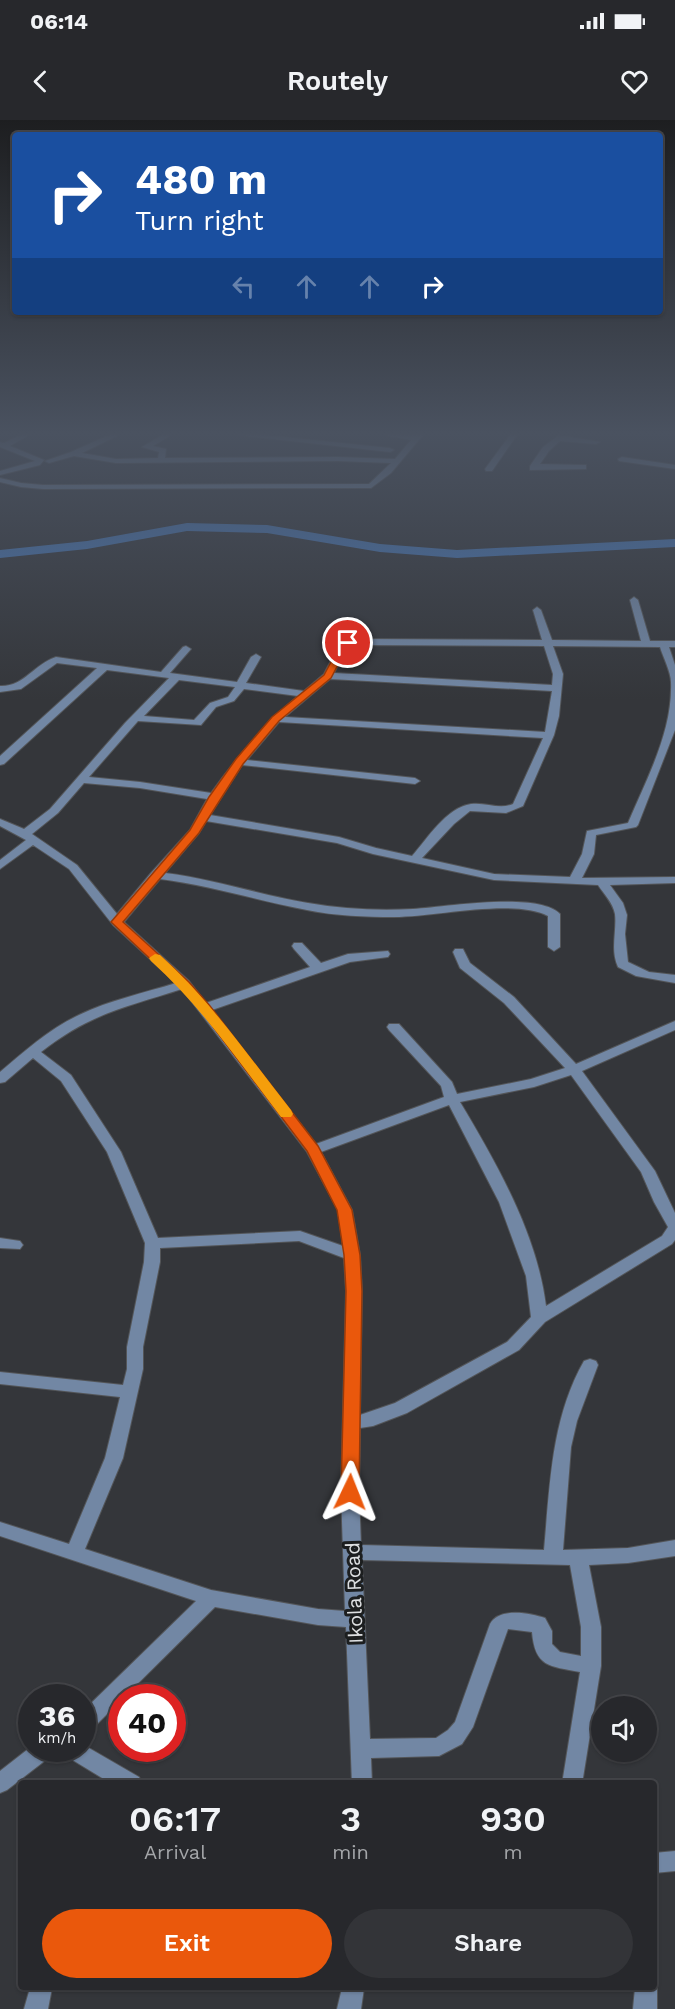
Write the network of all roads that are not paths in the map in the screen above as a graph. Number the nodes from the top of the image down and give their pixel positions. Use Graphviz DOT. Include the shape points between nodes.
graph roads {
  1 [pos="634,600"];
  2 [pos="537,610"];
  3 [pos="646,643"];
  4 [pos="547,644"];
  5 [pos="663,644"];
  6 [pos="675,644"];
  7 [pos="186,649"];
  8 [pos="256,657"];
  9 [pos="104,667"];
  10 [pos="163,675"];
  11 [pos="328,676"];
  12 [pos="176,677"];
  13 [pos="675,681"];
  14 [pos="240,686"];
  15 [pos="557,688"];
  16 [pos="0,689"];
  17 [pos="304,694"];
  18 [pos="136,718"];
  19 [pos="276,719"];
  20 [pos="549,735"];
  21 [pos="0,762"];
  22 [pos="239,762"];
  23 [pos="83,780"];
  24 [pos="415,781"];
  25 [pos="214,797"];
  26 [pos="203,816"];
  27 [pos="0,822"];
  28 [pos="29,837"];
  29 [pos="414,860"];
  30 [pos="0,866"];
  31 [pos="155,875"];
  32 [pos="675,880"];
  33 [pos="574,881"];
  34 [pos="601,882"];
  35 [pos="117,922"];
  36 [pos="298,946"];
  37 [pos="554,947"];
  38 [pos="459,952"];
  39 [pos="384,954"];
  40 [pos="318,968"];
  41 [pos="675,979"];
  42 [pos="185,984"];
  43 [pos="205,1008"];
  44 [pos="675,1025"];
  45 [pos="393,1027"];
  46 [pos="32,1051"];
  47 [pos="574,1070"];
  48 [pos="0,1079"];
  49 [pos="452,1100"];
  50 [pos="313,1150"];
  51 [pos="673,1235"];
  52 [pos="153,1243"];
  53 [pos="352,1255"];
  54 [pos="539,1318"];
  55 [pos="590,1365"];
  56 [pos="0,1378"];
  57 [pos="129,1392"];
  58 [pos="352,1422"];
  59 [pos="0,1529"];
  60 [pos="675,1548"];
  61 [pos="352,1552"];
  62 [pos="74,1553"];
  63 [pos="553,1558"];
  64 [pos="578,1559"];
  65 [pos="211,1598"];
  66 [pos="355,1620"];
  67 [pos="591,1666"];
  68 [pos="96,1712"];
  69 [pos="360,1749"];
  70 [pos="27,1762"];
  71 [pos="95,1762"];
  72 [pos="125,1780"];
  73 [pos="362,1780"];
  74 [pos="573,1780"];
  75 [pos="0,1783"];
  76 [pos="675,1861"];
  77 [pos="657,1863"];
  78 [pos="41,1990"];
  79 [pos="353,1990"];
  80 [pos="645,1990"];
  81 [pos="36,2009"];
  82 [pos="349,2009"];
  83 [pos="645,2009"];
  1 -- 3 [label="street"];
  2 -- 4 [label="street"];
  3 -- 4 [label="street"];
  3 -- 5 [label="street"];
  4 -- 11 [label="street" via="351,642 344,645"];
  4 -- 15 [label="street" via="558,674"];
  5 -- 6 [label="street"];
  5 -- 13 [label="street"];
  7 -- 10 [label="street"];
  8 -- 14 [label="street"];
  9 -- 10 [label="street"];
  9 -- 16 [label="street" via="54,660 19,688"];
  9 -- 21 [label="street"];
  10 -- 12 [label="street"];
  11 -- 15 [label="street"];
  11 -- 17 [label="street"];
  12 -- 14 [label="street"];
  12 -- 18 [label="street"];
  13 -- 33 [label="street" via="675,713 665,747 632,825 591,833 588,855"];
  14 -- 17 [label="street"];
  14 -- 18 [label="street" via="238,693 213,705 197,723"];
  15 -- 20 [label="street"];
  17 -- 19 [label="street"];
  18 -- 23 [label="street"];
  19 -- 20 [label="street"];
  19 -- 22 [label="street"];
  20 -- 29 [label="street" via="518,806 510,810 473,807 461,811"];
  22 -- 24 [label="street"];
  22 -- 25 [label="street"];
  23 -- 25 [label="street" via="140,784"];
  23 -- 28 [label="street"];
  25 -- 26 [label="street"];
  26 -- 29 [label="street" via="339,840"];
  26 -- 31 [label="street" via="195,831"];
  27 -- 28 [label="street, Ikola Road"];
  28 -- 30 [label="street"];
  28 -- 35 [label="street, Ikola Road" via="73,867"];
  29 -- 33 [label="street" via="494,877"];
  31 -- 35 [label="street"];
  31 -- 37 [label="street" via="180,877 311,907 407,913 542,907 554,914"];
  32 -- 34 [label="street"];
  33 -- 34 [label="street"];
  34 -- 41 [label="street" via="621,915 618,934 622,964 642,975"];
  35 -- 42 [label="street, Ikola Road"];
  36 -- 40 [label="street"];
  38 -- 47 [label="street" via="464,965 509,1000"];
  39 -- 40 [label="street" via="348,958"];
  40 -- 43 [label="street"];
  42 -- 43 [label="street, Ikola Road"];
  42 -- 46 [label="street" via="92,1015"];
  43 -- 50 [label="street, Ikola Road"];
  44 -- 47 [label="street"];
  45 -- 49 [label="street" via="435,1070 447,1085"];
  46 -- 48 [label="street"];
  46 -- 52 [label="street" via="66,1078 114,1152"];
  47 -- 49 [label="street" via="525,1086"];
  47 -- 51 [label="street" via="648,1171"];
  49 -- 50 [label="street"];
  49 -- 54 [label="street" via="506,1202 534,1276"];
  50 -- 53 [label="street, Ikola Road" via="345,1210"];
  51 -- 54 [label="street"];
  52 -- 53 [label="street" via="300,1236"];
  52 -- 57 [label="street"];
  53 -- 58 [label="street, Ikola Road"];
  54 -- 58 [label="street" via="513,1346 401,1408 367,1421"];
  55 -- 63 [label="street" via="562,1447"];
  56 -- 57 [label="street"];
  57 -- 62 [label="street" via="114,1458"];
  58 -- 61 [label="street, Ikola Road"];
  59 -- 62 [label="street"];
  60 -- 64 [label="street" via="642,1556"];
  61 -- 63 [label="street"];
  61 -- 66 [label="street, Ikola Road"];
  62 -- 65 [label="street"];
  63 -- 64 [label="street"];
  64 -- 67 [label="street" via="591,1627"];
  65 -- 66 [label="street"];
  65 -- 68 [label="street"];
  66 -- 69 [label="street, Ikola Road"];
  67 -- 69 [label="street" via="555,1659 543,1648 538,1624 505,1620 500,1624 463,1727 455,1737 439,1747"];
  67 -- 74 [label="street"];
  69 -- 73 [label="street, Ikola Road"];
  70 -- 75 [label="street"];
  71 -- 72 [label="street"];
  76 -- 77 [label="street"];
  78 -- 81 [label="street"];
  79 -- 82 [label="street"];
  80 -- 83 [label="street"];
}
